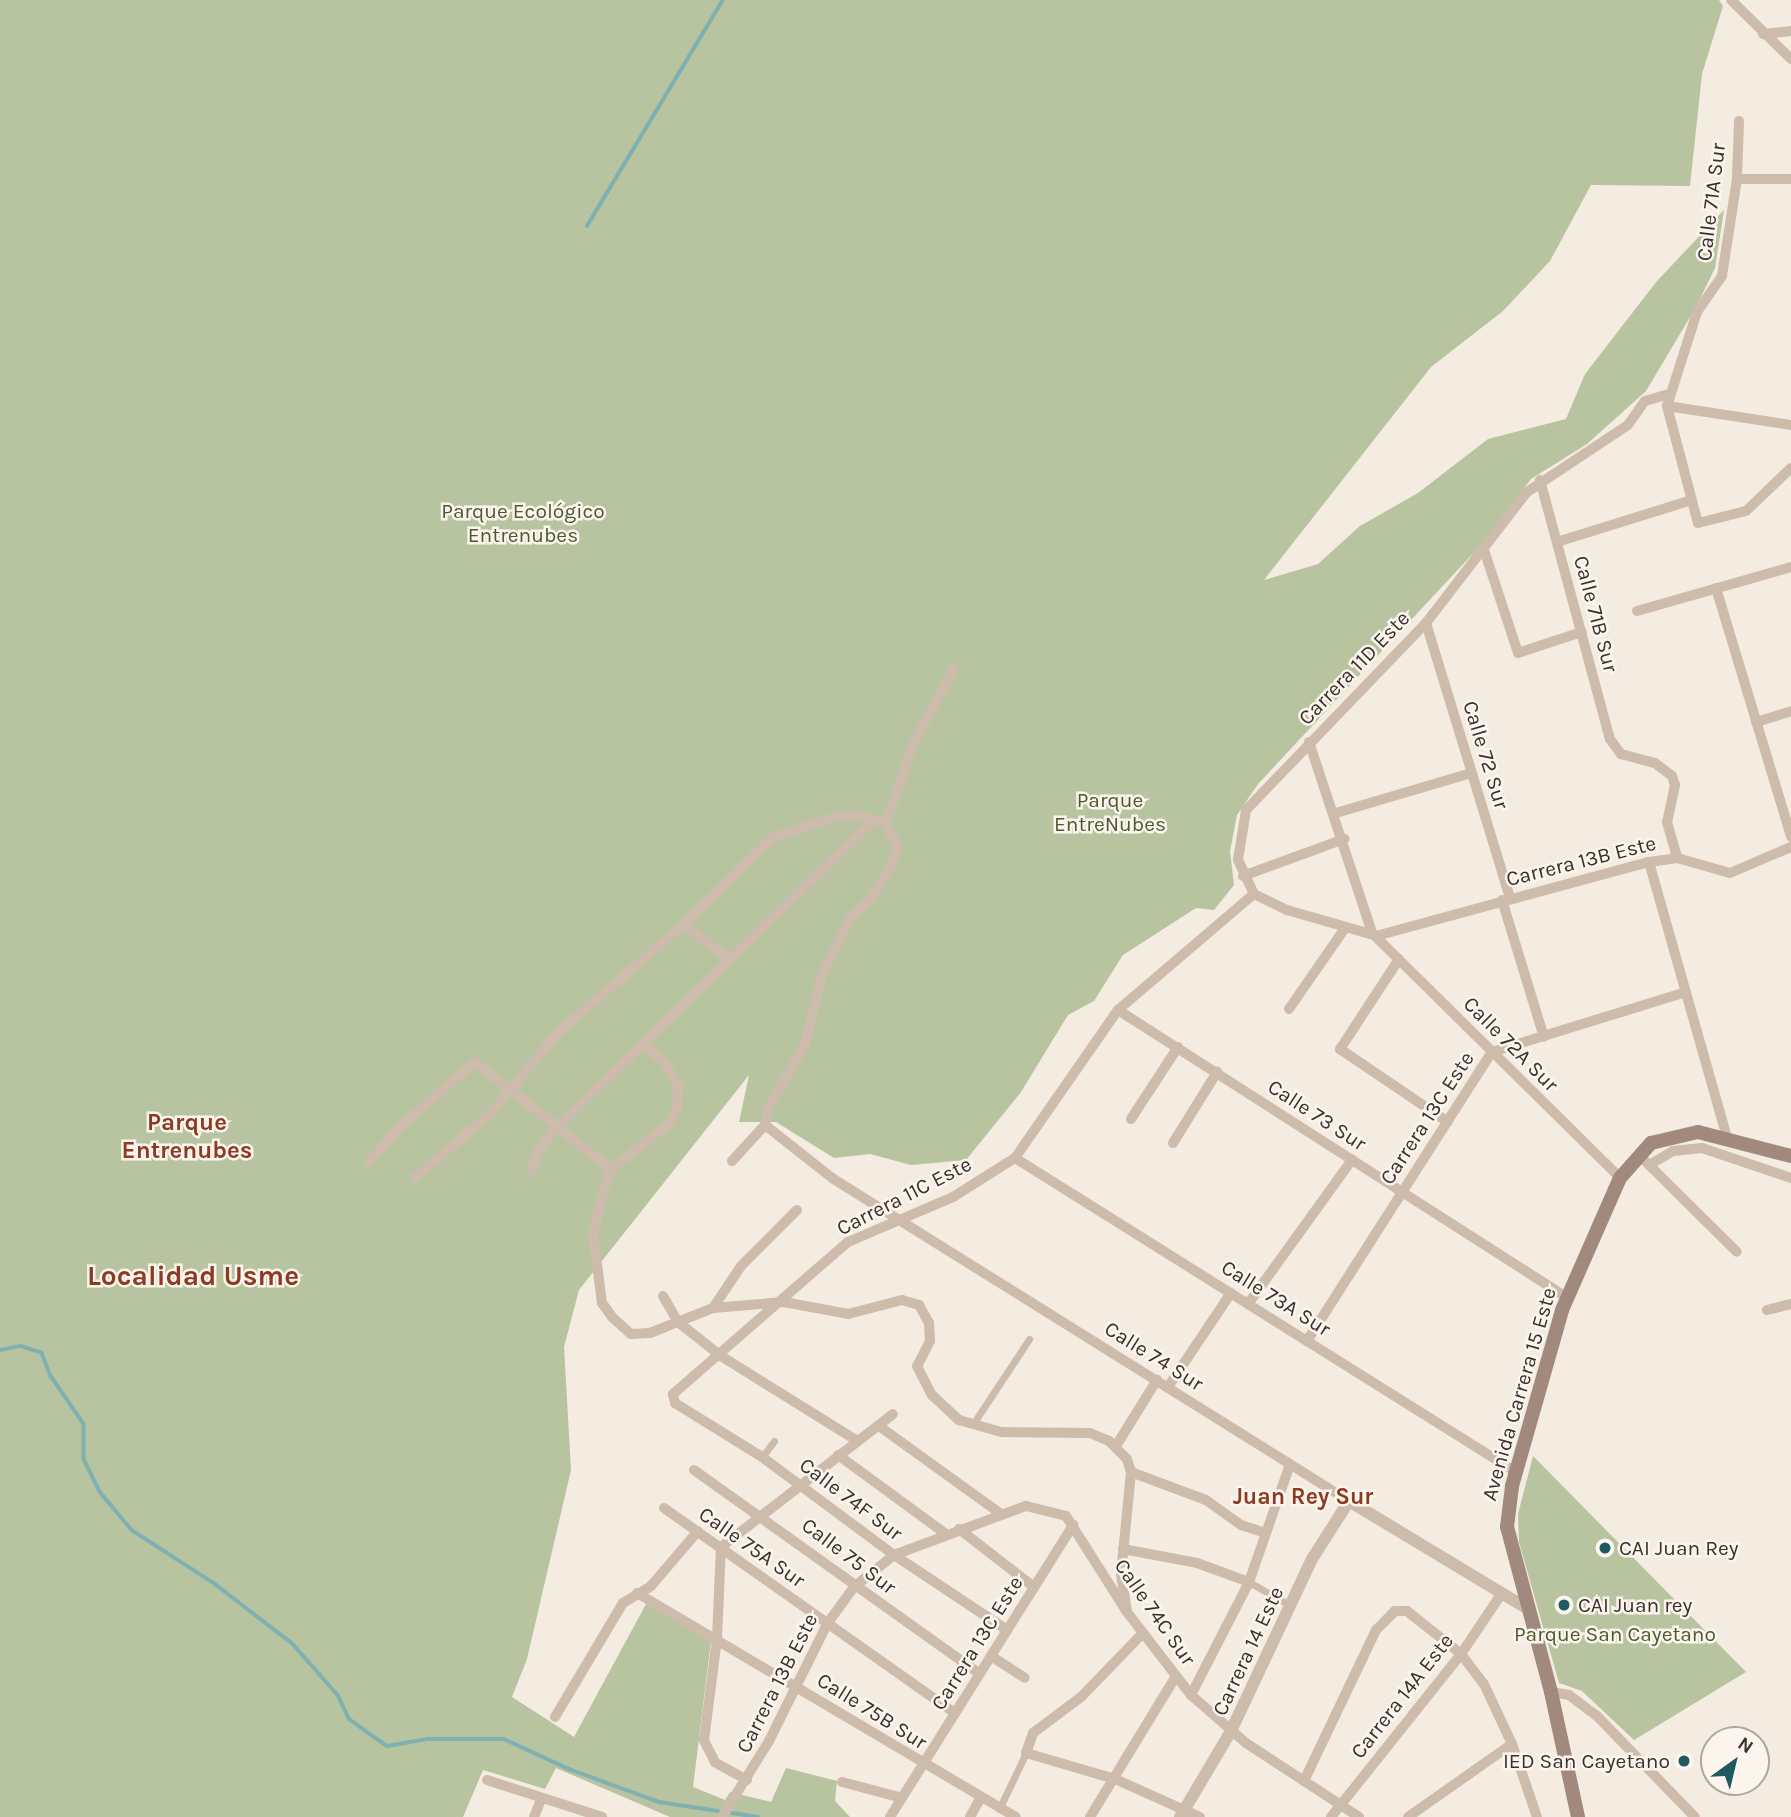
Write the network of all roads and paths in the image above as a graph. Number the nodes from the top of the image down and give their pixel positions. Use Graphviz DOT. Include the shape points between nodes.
graph roads {
  1 [pos="1731,0"];
  2 [pos="1791,31"];
  3 [pos="1763,34"];
  4 [pos="1791,59"];
  5 [pos="1740,121"];
  6 [pos="1737,179"];
  7 [pos="1791,179"];
  8 [pos="1669,394"];
  9 [pos="1667,406"];
  10 [pos="1791,425"];
  11 [pos="1791,468"];
  12 [pos="1540,480"];
  13 [pos="1692,500"];
  14 [pos="1557,542"];
  15 [pos="1484,550"];
  16 [pos="1791,567"];
  17 [pos="1716,588"];
  18 [pos="1637,611"];
  19 [pos="1426,623"];
  20 [pos="1582,632"];
  21 [pos="954,669"];
  22 [pos="1791,711"];
  23 [pos="1756,722"];
  24 [pos="1310,742"];
  25 [pos="1471,773"];
  26 [pos="1791,791"];
  27 [pos="1778,795"];
  28 [pos="1336,813"];
  29 [pos="873,821"];
  30 [pos="886,823"];
  31 [pos="1791,837"];
  32 [pos="1344,839"];
  33 [pos="1791,847"];
  34 [pos="1677,858"];
  35 [pos="1649,862"];
  36 [pos="1243,876"];
  37 [pos="1254,894"];
  38 [pos="1506,899"];
  39 [pos="684,924"];
  40 [pos="1345,928"];
  41 [pos="1374,935"];
  42 [pos="728,958"];
  43 [pos="1399,960"];
  44 [pos="1686,992"];
  45 [pos="1289,1009"];
  46 [pos="1118,1010"];
  47 [pos="1544,1037"];
  48 [pos="644,1044"];
  49 [pos="1178,1047"];
  50 [pos="1492,1052"];
  51 [pos="1217,1072"];
  52 [pos="511,1088"];
  53 [pos="1131,1119"];
  54 [pos="1448,1122"];
  55 [pos="765,1125"];
  56 [pos="558,1126"];
  57 [pos="1727,1137"];
  58 [pos="1173,1143"];
  59 [pos="1637,1153"];
  60 [pos="1791,1156"];
  61 [pos="1015,1158"];
  62 [pos="1352,1160"];
  63 [pos="732,1161"];
  64 [pos="369,1162"];
  65 [pos="1649,1165"];
  66 [pos="611,1170"];
  67 [pos="531,1171"];
  68 [pos="415,1178"];
  69 [pos="1620,1178"];
  70 [pos="1791,1178"];
  71 [pos="1402,1192"];
  72 [pos="797,1210"];
  73 [pos="903,1222"];
  74 [pos="1737,1251"];
  75 [pos="1231,1293"];
  76 [pos="663,1296"];
  77 [pos="1566,1297"];
  78 [pos="784,1302"];
  79 [pos="1248,1304"];
  80 [pos="1791,1304"];
  81 [pos="713,1308"];
  82 [pos="1767,1310"];
  83 [pos="678,1322"];
  84 [pos="1029,1339"];
  85 [pos="1307,1341"];
  86 [pos="722,1356"];
  87 [pos="1157,1380"];
  88 [pos="1168,1387"];
  89 [pos="673,1399"];
  90 [pos="893,1414"];
  91 [pos="973,1424"];
  92 [pos="879,1426"];
  93 [pos="856,1440"];
  94 [pos="774,1441"];
  95 [pos="1116,1446"];
  96 [pos="838,1455"];
  97 [pos="762,1457"];
  98 [pos="1289,1467"];
  99 [pos="694,1470"];
  100 [pos="1131,1472"];
  101 [pos="1516,1472"];
  102 [pos="798,1486"];
  103 [pos="1349,1501"];
  104 [pos="1026,1506"];
  105 [pos="664,1508"];
  106 [pos="761,1513"];
  107 [pos="1001,1514"];
  108 [pos="1073,1525"];
  109 [pos="959,1529"];
  110 [pos="698,1531"];
  111 [pos="1266,1533"];
  112 [pos="946,1534"];
  113 [pos="721,1547"];
  114 [pos="1123,1549"];
  115 [pos="894,1555"];
  116 [pos="1249,1582"];
  117 [pos="854,1587"];
  118 [pos="1034,1587"];
  119 [pos="637,1593"];
  120 [pos="1500,1596"];
  121 [pos="1291,1606"];
  122 [pos="1528,1609"];
  123 [pos="1127,1612"];
  124 [pos="827,1624"];
  125 [pos="1007,1630"];
  126 [pos="1143,1633"];
  127 [pos="717,1638"];
  128 [pos="1461,1654"];
  129 [pos="991,1656"];
  130 [pos="980,1674"];
  131 [pos="1176,1676"];
  132 [pos="1025,1678"];
  133 [pos="794,1685"];
  134 [pos="1551,1692"];
  135 [pos="1191,1695"];
  136 [pos="956,1713"];
  137 [pos="555,1717"];
  138 [pos="1231,1731"];
  139 [pos="1512,1744"];
  140 [pos="1026,1753"];
  141 [pos="923,1764"];
  142 [pos="1115,1779"];
  143 [pos="487,1780"];
  144 [pos="747,1780"];
  145 [pos="1304,1781"];
  146 [pos="842,1782"];
  147 [pos="902,1798"];
  148 [pos="980,1799"];
  149 [pos="541,1800"];
  150 [pos="1341,1805"];
  151 [pos="999,1809"];
  152 [pos="1183,1813"];
  153 [pos="534,1817"];
  154 [pos="602,1817"];
  155 [pos="722,1817"];
  156 [pos="890,1817"];
  157 [pos="970,1817"];
  158 [pos="1016,1817"];
  159 [pos="1090,1817"];
  160 [pos="1200,1817"];
  161 [pos="1331,1817"];
  162 [pos="1359,1817"];
  163 [pos="1408,1817"];
  164 [pos="1537,1817"];
  165 [pos="1578,1817"];
  166 [pos="1695,1817"];
  1 -- 3 [label="street"];
  2 -- 3 [label="street"];
  3 -- 4 [label="street"];
  5 -- 6 [label="street, Calle 71A Sur"];
  6 -- 7 [label="street"];
  6 -- 8 [label="street, Calle 71A Sur" via="1721,276 1697,312"];
  8 -- 9 [label="street, Calle 71A Sur"];
  8 -- 12 [label="street, Carrera 11D Este" via="1645,401 1628,425"];
  9 -- 10 [label="street"];
  9 -- 13 [label="street, Calle 71A Sur"];
  11 -- 13 [label="street, Calle 71A Sur" via="1746,511 1698,523"];
  12 -- 14 [label="street, Calle 71B Sur"];
  12 -- 15 [label="street, Carrera 11D Este"];
  13 -- 14 [label="street"];
  14 -- 20 [label="street, Calle 71B Sur"];
  15 -- 19 [label="street, Carrera 11D Este"];
  15 -- 20 [label="street" via="1518,653"];
  16 -- 17 [label="street"];
  17 -- 18 [label="street"];
  17 -- 23 [label="street"];
  19 -- 24 [label="street, Carrera 11D Este"];
  19 -- 25 [label="street, Calle 72 Sur"];
  20 -- 34 [label="street, Calle 71B Sur" via="1610,739 1621,754 1655,763 1672,776 1675,785 1667,822"];
  21 -- 30 [label="street" via="913,744"];
  22 -- 23 [label="street"];
  23 -- 27 [label="street"];
  24 -- 28 [label="street, Calle 72A Sur"];
  24 -- 36 [label="street, Carrera 11D Este" via="1246,810 1238,860"];
  25 -- 28 [label="street"];
  25 -- 38 [label="street, Calle 72 Sur"];
  26 -- 27 [label="street"];
  27 -- 31 [label="street"];
  28 -- 32 [label="street, Calle 72A Sur"];
  29 -- 30 [label="street"];
  29 -- 39 [label="street" via="839,816 773,837"];
  29 -- 42 [label="street"];
  30 -- 55 [label="street" via="897,846 890,868 871,898 850,919 822,974 804,1047 768,1108"];
  32 -- 36 [label="street"];
  32 -- 41 [label="street, Calle 72A Sur"];
  33 -- 34 [label="street, Carrera 13B Este" via="1730,873"];
  34 -- 35 [label="street, Carrera 13B Este"];
  35 -- 38 [label="street, Carrera 13B Este"];
  35 -- 44 [label="street"];
  36 -- 37 [label="street, Carrera 11D Este"];
  37 -- 40 [label="street" via="1287,911"];
  37 -- 46 [label="street, Carrera 11C Este"];
  38 -- 41 [label="street, Carrera 13B Este"];
  38 -- 47 [label="street, Calle 72 Sur"];
  39 -- 42 [label="street"];
  39 -- 52 [label="street" via="558,1033"];
  40 -- 41 [label="street"];
  40 -- 45 [label="street"];
  41 -- 43 [label="street, Calle 72A Sur"];
  42 -- 48 [label="street"];
  43 -- 50 [label="street, Calle 72A Sur"];
  43 -- 54 [label="street" via="1340,1047"];
  44 -- 47 [label="street, Carrera 13C Este"];
  44 -- 57 [label="street"];
  46 -- 49 [label="street, Calle 73 Sur"];
  46 -- 61 [label="street, Carrera 11C Este"];
  47 -- 50 [label="street, Carrera 13C Este"];
  48 -- 56 [label="street"];
  48 -- 66 [label="street" via="678,1085 677,1109 669,1124"];
  49 -- 51 [label="street, Calle 73 Sur"];
  49 -- 53 [label="street"];
  50 -- 54 [label="street, Carrera 13C Este"];
  50 -- 69 [label="street, Calle 72A Sur"];
  51 -- 58 [label="street"];
  51 -- 62 [label="street, Calle 73 Sur"];
  52 -- 56 [label="street"];
  52 -- 64 [label="street" via="475,1062 399,1128"];
  52 -- 68 [label="street" via="489,1114"];
  54 -- 71 [label="street, Carrera 13C Este"];
  55 -- 63 [label="street"];
  55 -- 73 [label="street, Calle 74 Sur" via="832,1178"];
  56 -- 66 [label="street"];
  56 -- 67 [label="street" via="538,1151"];
  57 -- 59 [label="main road, Avenida Carrera 15 Este" via="1681,1132 1658,1139"];
  57 -- 60 [label="main road, Avenida Carrera 15 Este"];
  59 -- 65 [label="street"];
  59 -- 69 [label="main road, Avenida Carrera 15 Este"];
  61 -- 73 [label="street, Carrera 11C Este"];
  61 -- 75 [label="street, Calle 73A Sur"];
  62 -- 71 [label="street, Calle 73 Sur"];
  62 -- 79 [label="street"];
  65 -- 70 [label="street" via="1673,1151 1702,1148"];
  65 -- 74 [label="street"];
  66 -- 83 [label="street" via="593,1233 602,1303 631,1334"];
  69 -- 77 [label="main road, Avenida Carrera 15 Este"];
  71 -- 77 [label="street, Calle 73 Sur"];
  71 -- 85 [label="street, Carrera 13C Este"];
  72 -- 81 [label="street" via="741,1266"];
  73 -- 78 [label="street, Carrera 11C Este" via="848,1242"];
  73 -- 87 [label="street, Calle 74 Sur"];
  75 -- 79 [label="street, Calle 73A Sur"];
  75 -- 88 [label="street"];
  76 -- 83 [label="street"];
  77 -- 101 [label="main road, Avenida Carrera 15 Este"];
  78 -- 81 [label="street"];
  78 -- 86 [label="street, Carrera 11C Este"];
  78 -- 91 [label="street" via="848,1314 902,1300 919,1305 929,1323 930,1341 917,1366 932,1395 959,1420"];
  79 -- 85 [label="street, Calle 73A Sur"];
  80 -- 82 [label="street"];
  81 -- 83 [label="street"];
  83 -- 86 [label="street"];
  84 -- 91 [label="street"];
  85 -- 101 [label="street, Calle 73A Sur"];
  86 -- 89 [label="street, Carrera 11C Este" via="682,1384"];
  86 -- 93 [label="street"];
  87 -- 88 [label="street, Calle 74 Sur"];
  87 -- 95 [label="street"];
  88 -- 98 [label="street, Calle 74 Sur"];
  89 -- 97 [label="street, Calle 74F Sur"];
  90 -- 92 [label="street"];
  91 -- 95 [label="street" via="1001,1432 1090,1433"];
  92 -- 93 [label="street"];
  92 -- 107 [label="street"];
  93 -- 96 [label="street"];
  94 -- 97 [label="street"];
  95 -- 100 [label="street"];
  96 -- 102 [label="street"];
  96 -- 112 [label="street"];
  97 -- 102 [label="street, Calle 74F Sur"];
  98 -- 103 [label="street, Calle 74 Sur"];
  98 -- 111 [label="street"];
  99 -- 106 [label="street, Calle 75 Sur"];
  100 -- 111 [label="street" via="1206,1500 1241,1525"];
  100 -- 114 [label="street"];
  101 -- 122 [label="main road, Avenida Carrera 15 Este" via="1507,1528"];
  102 -- 106 [label="street"];
  102 -- 115 [label="street, Calle 74F Sur"];
  103 -- 120 [label="street, Calle 74 Sur"];
  103 -- 121 [label="street, Carrera 14 Este" via="1312,1559"];
  104 -- 107 [label="street, Carrera 13B Este"];
  104 -- 108 [label="street, Calle 74C Sur" via="1054,1509"];
  105 -- 110 [label="street, Calle 75A Sur"];
  106 -- 113 [label="street"];
  106 -- 117 [label="street, Calle 75 Sur"];
  107 -- 109 [label="street, Carrera 13B Este"];
  108 -- 118 [label="street, Carrera 13C Este"];
  108 -- 123 [label="street, Calle 74C Sur"];
  109 -- 112 [label="street, Carrera 13B Este"];
  109 -- 118 [label="street"];
  110 -- 113 [label="street, Calle 75A Sur"];
  110 -- 119 [label="street" via="651,1586"];
  111 -- 116 [label="street"];
  112 -- 115 [label="street, Carrera 13B Este"];
  113 -- 124 [label="street, Calle 75A Sur"];
  113 -- 127 [label="street"];
  114 -- 116 [label="street" via="1197,1563"];
  114 -- 123 [label="street"];
  115 -- 117 [label="street, Carrera 13B Este"];
  115 -- 125 [label="street, Calle 74F Sur"];
  116 -- 121 [label="street"];
  116 -- 135 [label="street"];
  117 -- 124 [label="street, Carrera 13B Este"];
  117 -- 130 [label="street, Calle 75 Sur"];
  118 -- 125 [label="street, Carrera 13C Este"];
  119 -- 127 [label="street, Calle 75B Sur"];
  119 -- 137 [label="street" via="623,1603"];
  120 -- 122 [label="street, Calle 74 Sur"];
  120 -- 128 [label="street, Carrera 14A Este"];
  121 -- 138 [label="street, Carrera 14 Este"];
  122 -- 134 [label="main road, Avenida Carrera 15 Este"];
  123 -- 126 [label="street, Calle 74C Sur"];
  124 -- 133 [label="street, Carrera 13B Este"];
  124 -- 136 [label="street, Calle 75A Sur"];
  125 -- 129 [label="street, Carrera 13C Este"];
  126 -- 131 [label="street, Calle 74C Sur"];
  126 -- 140 [label="street" via="1081,1697 1033,1733"];
  127 -- 133 [label="street, Calle 75B Sur"];
  127 -- 144 [label="street" via="706,1751 726,1770"];
  128 -- 139 [label="street" via="1484,1684"];
  128 -- 145 [label="street" via="1407,1611 1395,1611 1376,1630"];
  128 -- 150 [label="street, Carrera 14A Este"];
  129 -- 130 [label="street, Carrera 13C Este"];
  129 -- 132 [label="street"];
  130 -- 136 [label="street, Carrera 13C Este"];
  131 -- 135 [label="street, Calle 74C Sur"];
  131 -- 142 [label="street"];
  133 -- 141 [label="street, Calle 75B Sur"];
  133 -- 144 [label="street, Carrera 13B Este"];
  134 -- 165 [label="main road, Avenida Carrera 15 Este"];
  134 -- 166 [label="street" via="1569,1695 1596,1715"];
  135 -- 138 [label="street, Calle 74C Sur"];
  136 -- 141 [label="street, Carrera 13C Este"];
  138 -- 145 [label="street, Calle 74C Sur"];
  138 -- 152 [label="street, Carrera 14 Este"];
  139 -- 163 [label="street"];
  139 -- 164 [label="street"];
  140 -- 142 [label="street"];
  140 -- 151 [label="street"];
  141 -- 147 [label="street, Carrera 13C Este"];
  141 -- 148 [label="street, Calle 75B Sur"];
  142 -- 152 [label="street"];
  142 -- 159 [label="street"];
  143 -- 149 [label="street"];
  144 -- 155 [label="street, Carrera 13B Este"];
  145 -- 150 [label="street, Calle 74C Sur"];
  146 -- 147 [label="street"];
  147 -- 156 [label="street, Carrera 13C Este"];
  148 -- 151 [label="street, Calle 75B Sur"];
  148 -- 157 [label="street"];
  149 -- 153 [label="street"];
  149 -- 154 [label="street"];
  150 -- 161 [label="street, Carrera 14A Este"];
  150 -- 162 [label="street, Calle 74C Sur"];
  151 -- 158 [label="street, Calle 75B Sur"];
  152 -- 160 [label="street"];
}
